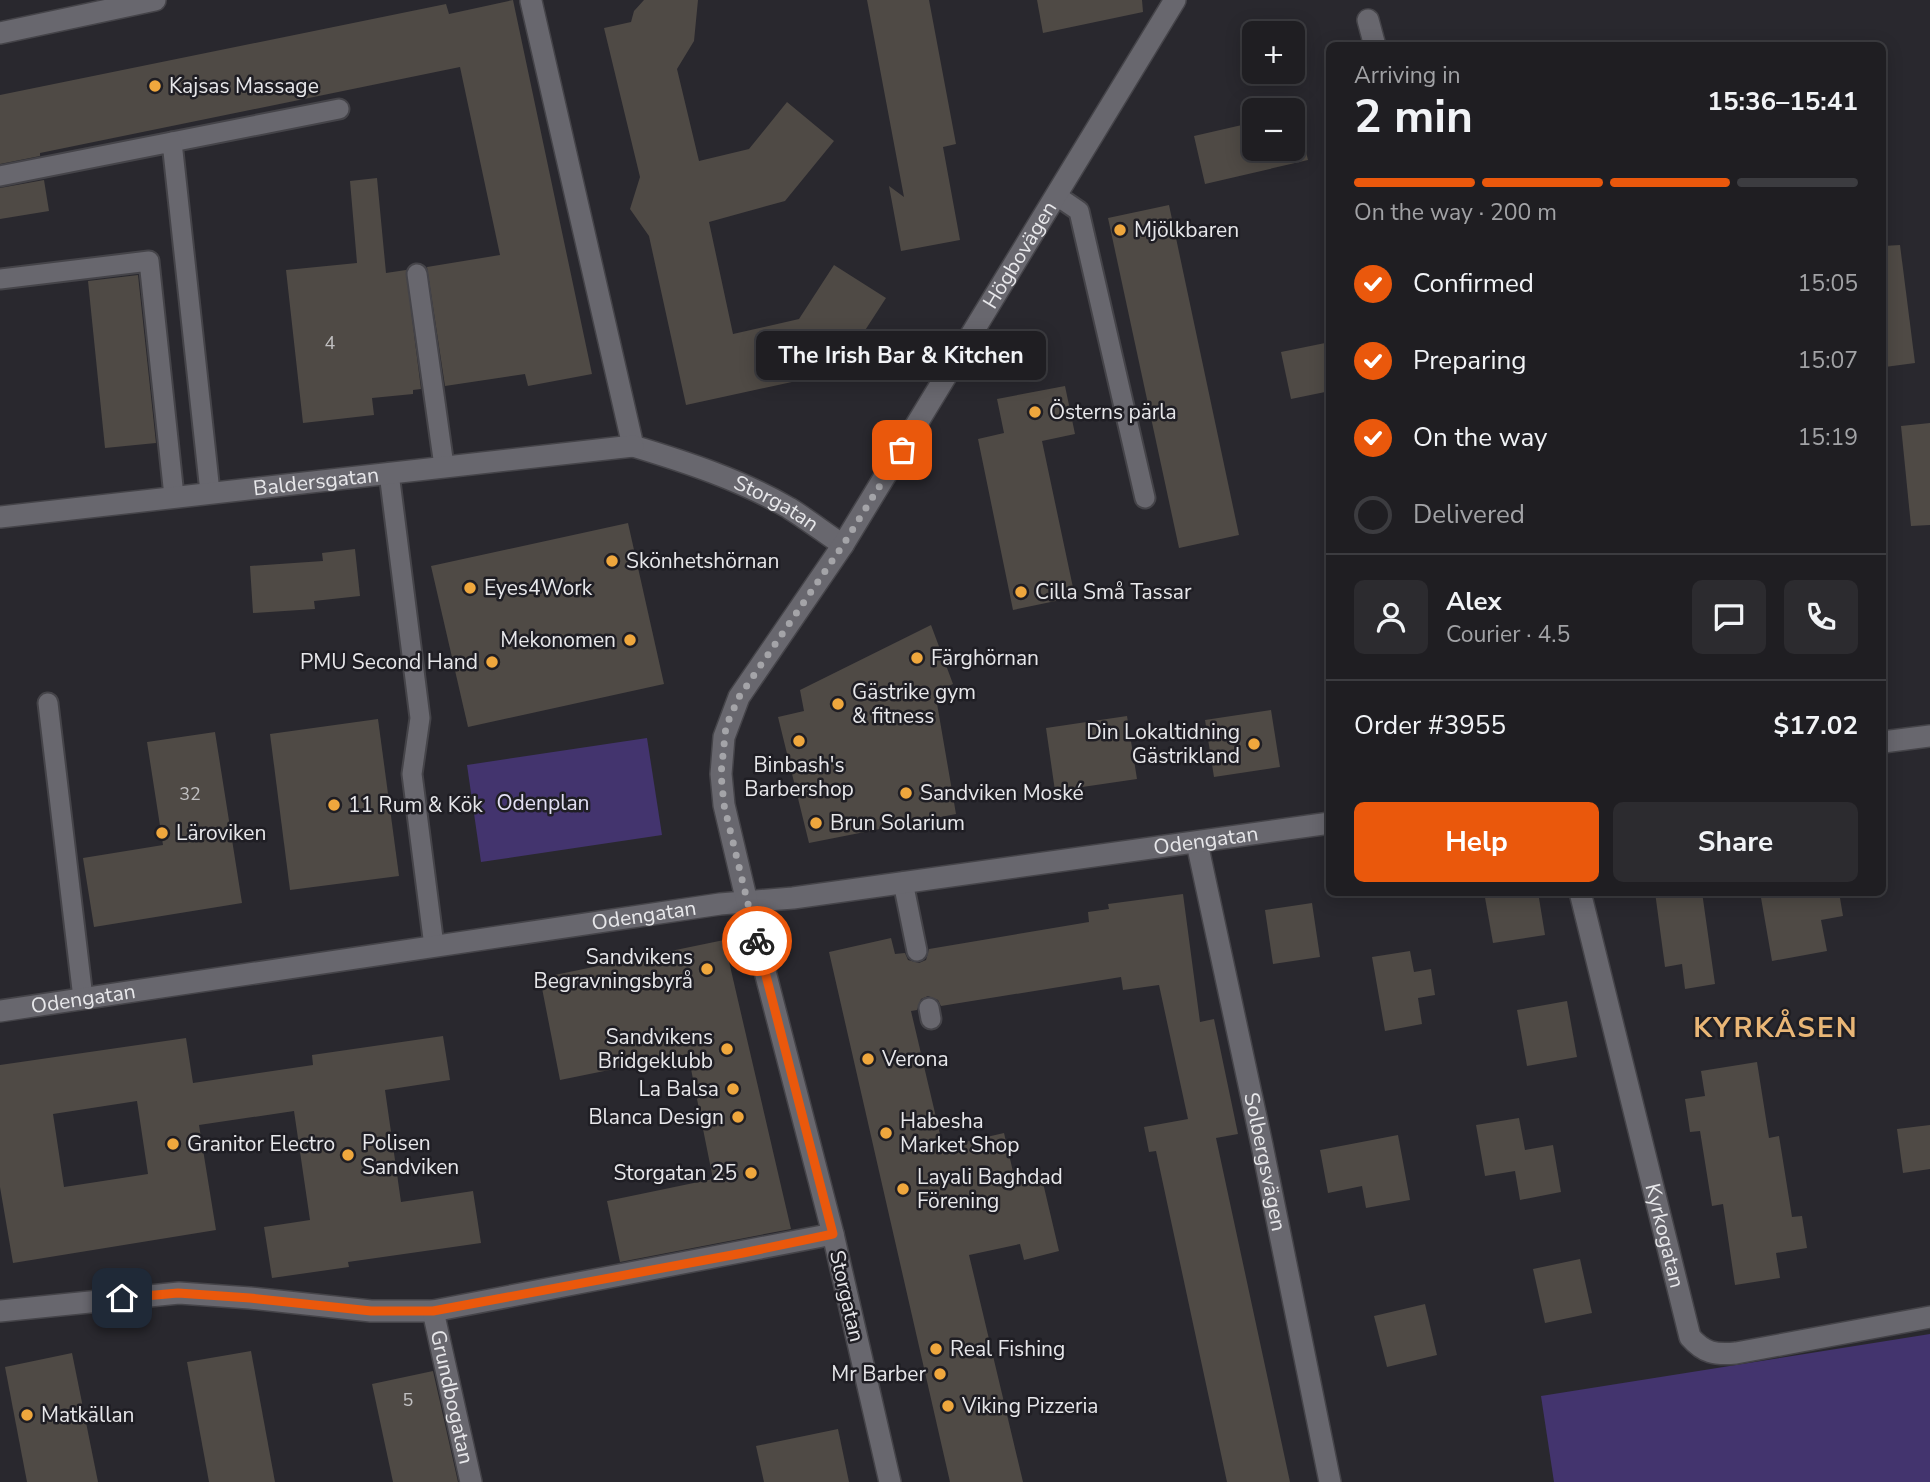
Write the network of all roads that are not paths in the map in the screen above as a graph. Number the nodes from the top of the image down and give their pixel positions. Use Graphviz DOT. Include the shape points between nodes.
graph roads {
  1 [pos="155,0"];
  2 [pos="1175,0"];
  3 [pos="531,1"];
  4 [pos="1368,19"];
  5 [pos="0,33"];
  6 [pos="1374,42"];
  7 [pos="339,109"];
  8 [pos="172,142"];
  9 [pos="0,176"];
  10 [pos="1056,197"];
  11 [pos="417,274"];
  12 [pos="0,279"];
  13 [pos="633,446"];
  14 [pos="444,466"];
  15 [pos="389,472"];
  16 [pos="210,492"];
  17 [pos="174,496"];
  18 [pos="1145,498"];
  19 [pos="0,517"];
  20 [pos="843,545"];
  21 [pos="48,703"];
  22 [pos="1930,736"];
  23 [pos="1886,742"];
  24 [pos="1326,824"];
  25 [pos="1197,843"];
  26 [pos="903,883"];
  27 [pos="1581,896"];
  28 [pos="747,902"];
  29 [pos="434,946"];
  30 [pos="917,951"];
  31 [pos="82,998"];
  32 [pos="0,1011"];
  33 [pos="833,1234"];
  34 [pos="0,1311"];
  35 [pos="433,1311"];
  36 [pos="1930,1317"];
  37 [pos="471,1482"];
  38 [pos="890,1482"];
  39 [pos="1330,1482"];
  1 -- 5 [label="street"];
  2 -- 10 [label="street, Högbovägen"];
  3 -- 13 [label="street"];
  4 -- 6 [label="street"];
  7 -- 8 [label="lane"];
  8 -- 9 [label="lane"];
  8 -- 16 [label="lane"];
  10 -- 18 [label="lane" via="1079,211"];
  10 -- 20 [label="street, Högbovägen"];
  11 -- 14 [label="lane"];
  12 -- 17 [label="lane" via="149,261"];
  13 -- 14 [label="street, Baldersgatan"];
  13 -- 20 [label="street, Storgatan" via="744,485"];
  14 -- 15 [label="street, Baldersgatan"];
  15 -- 16 [label="street, Baldersgatan"];
  15 -- 29 [label="lane" via="419,718 412,774"];
  16 -- 17 [label="street, Baldersgatan"];
  17 -- 19 [label="street, Baldersgatan"];
  20 -- 28 [label="street, Storgatan" via="746,686 726,726 721,774 724,805"];
  21 -- 31 [label="lane"];
  22 -- 23 [label="street"];
  24 -- 25 [label="street, Odengatan"];
  25 -- 26 [label="street, Odengatan"];
  25 -- 39 [label="street, Solbergsvägen"];
  26 -- 28 [label="street, Odengatan"];
  26 -- 30 [label="lane"];
  27 -- 36 [label="street, Kyrkogatan" via="1690,1337 1715,1354 1736,1353"];
  28 -- 29 [label="street, Odengatan"];
  28 -- 33 [label="street, Storgatan"];
  29 -- 31 [label="street, Odengatan"];
  31 -- 32 [label="street, Odengatan"];
  33 -- 35 [label="street"];
  33 -- 38 [label="street, Storgatan"];
  34 -- 35 [label="street" via="178,1293 371,1311"];
  35 -- 37 [label="street, Grundbogatan"];
}
